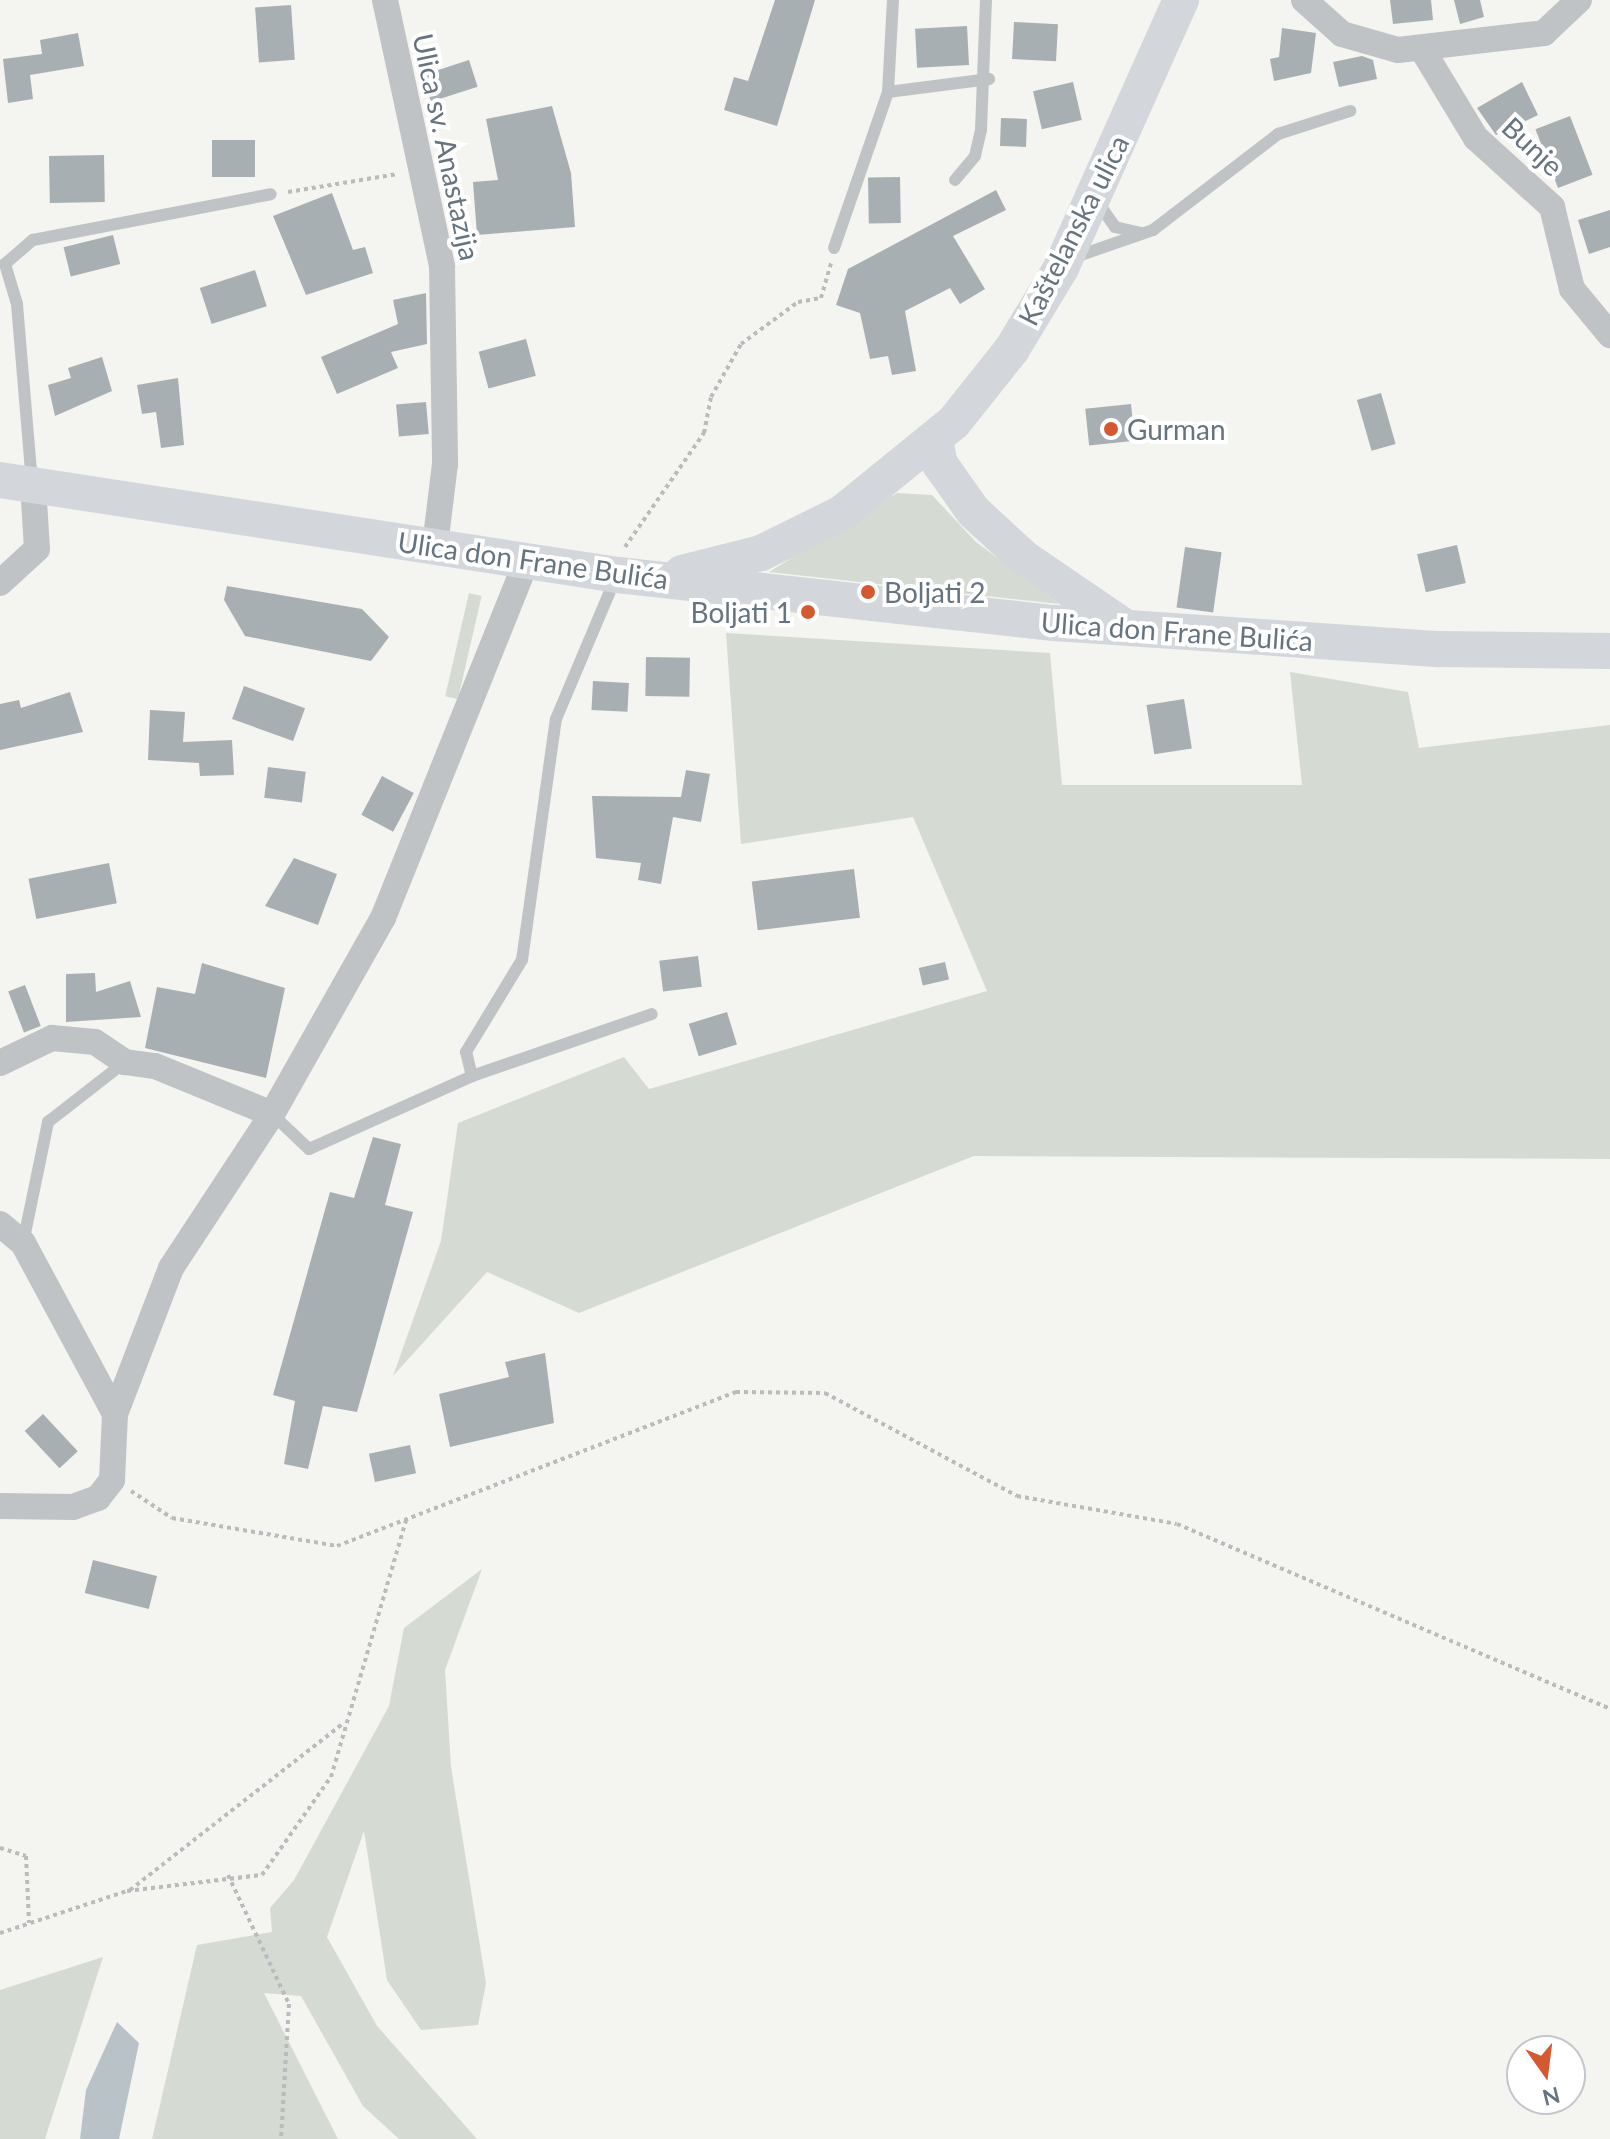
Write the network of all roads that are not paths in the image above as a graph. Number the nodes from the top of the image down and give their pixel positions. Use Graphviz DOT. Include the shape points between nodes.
graph roads {
  1 [pos="385,0"];
  2 [pos="893,0"];
  3 [pos="986,0"];
  4 [pos="1181,0"];
  5 [pos="1304,0"];
  6 [pos="1579,0"];
  7 [pos="1422,49"];
  8 [pos="989,79"];
  9 [pos="888,92"];
  10 [pos="1350,111"];
  11 [pos="955,180"];
  12 [pos="1097,190"];
  13 [pos="271,194"];
  14 [pos="1153,230"];
  15 [pos="834,248"];
  16 [pos="1061,268"];
  17 [pos="1610,335"];
  18 [pos="935,441"];
  19 [pos="16,483"];
  20 [pos="435,546"];
  21 [pos="527,559"];
  22 [pos="634,576"];
  23 [pos="0,583"];
  24 [pos="1130,630"];
  25 [pos="1610,651"];
  26 [pos="652,1014"];
  27 [pos="125,1062"];
  28 [pos="0,1063"];
  29 [pos="472,1076"];
  30 [pos="272,1114"];
  31 [pos="0,1224"];
  32 [pos="23,1243"];
  33 [pos="115,1414"];
  34 [pos="0,1506"];
  1 -- 20 [label="street, Ulica sv. Anastazija" via="394,66 424,174 442,267 445,464"];
  2 -- 9 [label="lane"];
  3 -- 8 [label="lane"];
  4 -- 12 [label="street, Kaštelanska ulica"];
  5 -- 7 [label="street" via="1342,34"];
  6 -- 7 [label="street" via="1544,33"];
  7 -- 17 [label="street, Bunje" via="1476,138 1552,207 1572,289"];
  8 -- 9 [label="lane"];
  8 -- 11 [label="lane" via="975,156"];
  9 -- 15 [label="lane"];
  10 -- 14 [label="lane" via="1252,149"];
  12 -- 14 [label="lane" via="1115,227"];
  12 -- 16 [label="street, Kaštelanska ulica"];
  13 -- 19 [label="lane" via="33,240 5,264 17,304"];
  14 -- 16 [label="lane"];
  16 -- 18 [label="street, Kaštelanska ulica" via="1012,349"];
  18 -- 22 [label="street, Kaštelanska ulica" via="884,485 801,534 729,562"];
  18 -- 24 [label="street" via="949,480 997,534"];
  19 -- 20 [label="street, Ulica don Frane Bulića"];
  19 -- 23 [label="street" via="37,549"];
  20 -- 21 [label="street, Ulica don Frane Bulića"];
  21 -- 22 [label="street, Ulica don Frane Bulića"];
  21 -- 30 [label="street" via="383,918"];
  22 -- 24 [label="street, Ulica don Frane Bulića"];
  22 -- 29 [label="lane" via="556,719 522,960 466,1052"];
  24 -- 25 [label="street, Ulica don Frane Bulića" via="1439,649"];
  26 -- 29 [label="lane"];
  27 -- 28 [label="street" via="95,1042 52,1038"];
  27 -- 30 [label="street" via="155,1066"];
  27 -- 32 [label="lane" via="48,1122"];
  29 -- 30 [label="lane" via="309,1149"];
  30 -- 33 [label="street" via="171,1268"];
  31 -- 32 [label="street"];
  32 -- 33 [label="street"];
  33 -- 34 [label="street" via="112,1480 98,1498 73,1507"];
}
